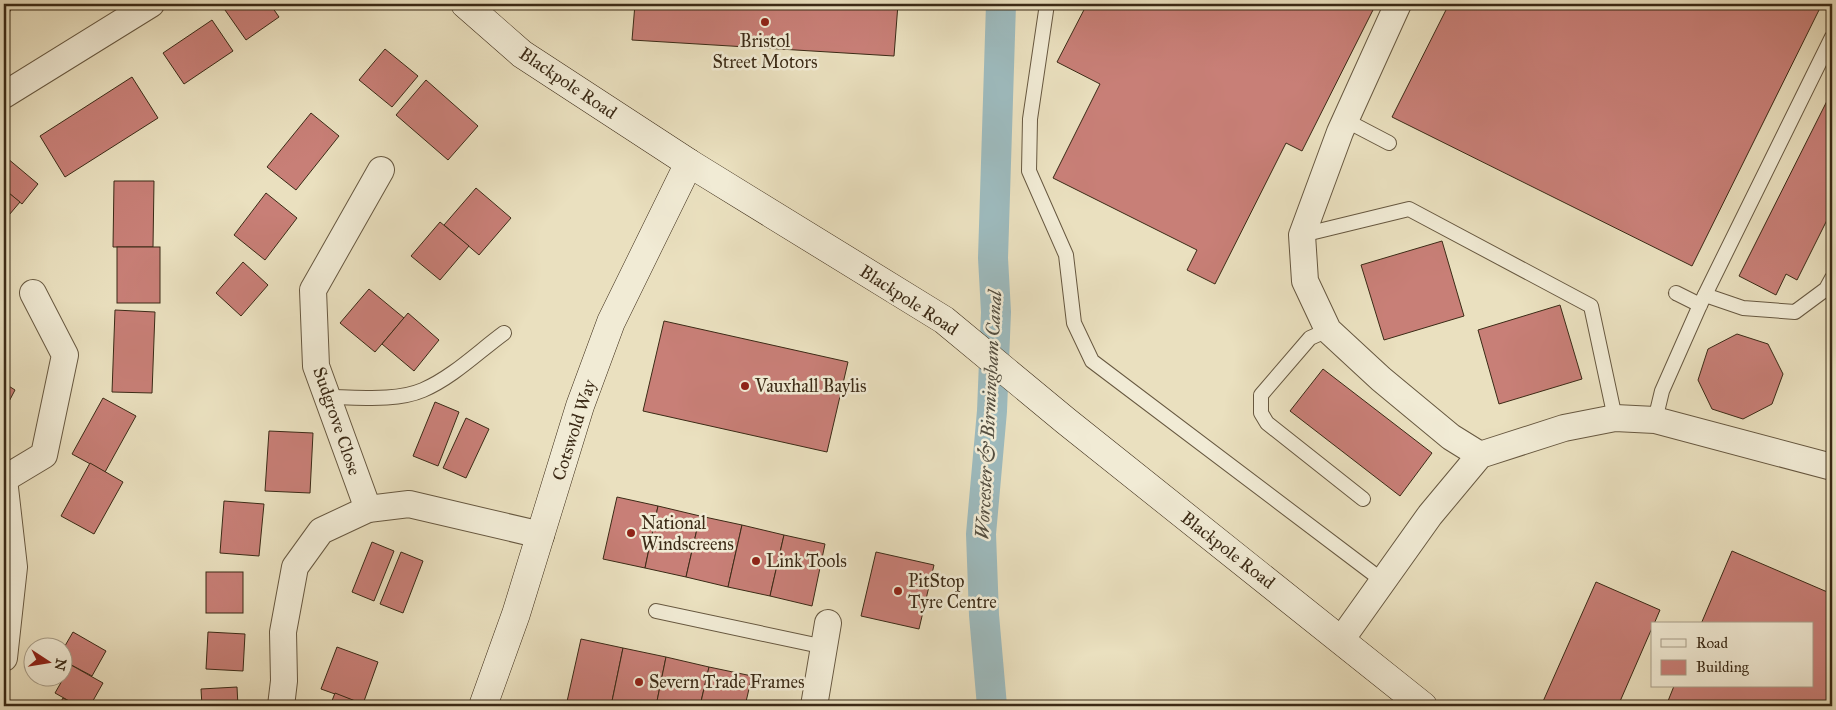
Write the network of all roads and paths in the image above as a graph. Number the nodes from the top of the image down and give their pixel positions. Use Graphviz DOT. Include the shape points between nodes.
graph roads {
  1 [pos="151,4"];
  2 [pos="465,4"];
  3 [pos="1048,4"];
  4 [pos="1398,4"];
  5 [pos="1832,37"];
  6 [pos="4,95"];
  7 [pos="1345,120"];
  8 [pos="1389,144"];
  9 [pos="689,163"];
  10 [pos="381,170"];
  11 [pos="1302,235"];
  12 [pos="1832,278"];
  13 [pos="33,293"];
  14 [pos="1676,293"];
  15 [pos="1702,300"];
  16 [pos="1328,330"];
  17 [pos="504,332"];
  18 [pos="328,397"];
  19 [pos="1616,418"];
  20 [pos="1655,420"];
  21 [pos="1480,455"];
  22 [pos="1832,467"];
  23 [pos="4,479"];
  24 [pos="1363,499"];
  25 [pos="368,509"];
  26 [pos="541,535"];
  27 [pos="1383,581"];
  28 [pos="656,611"];
  29 [pos="826,635"];
  30 [pos="1341,640"];
  31 [pos="4,658"];
  32 [pos="281,706"];
  33 [pos="483,706"];
  34 [pos="814,706"];
  35 [pos="1423,706"];
  1 -- 6 [label="street"];
  2 -- 9 [label="main road, Blackpole Road" via="522,54"];
  3 -- 27 [label="lane" via="1030,119 1029,171 1066,255 1074,323 1092,361"];
  4 -- 7 [label="street"];
  5 -- 15 [label="lane"];
  7 -- 8 [label="lane"];
  7 -- 11 [label="street"];
  9 -- 26 [label="main road, Cotswold Way" via="611,322 580,406"];
  9 -- 30 [label="main road, Blackpole Road" via="944,320"];
  10 -- 18 [label="street, Sudgrove Close" via="313,290 316,366"];
  11 -- 16 [label="street" via="1305,281"];
  11 -- 19 [label="lane" via="1409,209 1592,306"];
  12 -- 15 [label="lane" via="1826,289 1795,312 1743,308"];
  13 -- 23 [label="street" via="65,355 44,455"];
  14 -- 15 [label="lane"];
  15 -- 20 [label="lane" via="1662,390"];
  16 -- 21 [label="street" via="1451,437"];
  16 -- 24 [label="lane" via="1310,338 1272,379 1261,395 1261,413 1267,423"];
  17 -- 18 [label="lane" via="447,377 422,390 398,395"];
  18 -- 25 [label="street, Sudgrove Close"];
  19 -- 20 [label="street"];
  19 -- 21 [label="street" via="1564,428"];
  20 -- 22 [label="street"];
  21 -- 27 [label="street" via="1430,515"];
  23 -- 31 [label="street" via="14,567"];
  25 -- 26 [label="street" via="409,504"];
  25 -- 32 [label="street" via="321,531 294,567 283,632"];
  26 -- 33 [label="main road, Cotswold Way"];
  27 -- 30 [label="street"];
  28 -- 29 [label="lane"];
  29 -- 34 [label="street"];
  30 -- 35 [label="main road, Blackpole Road"];
}
